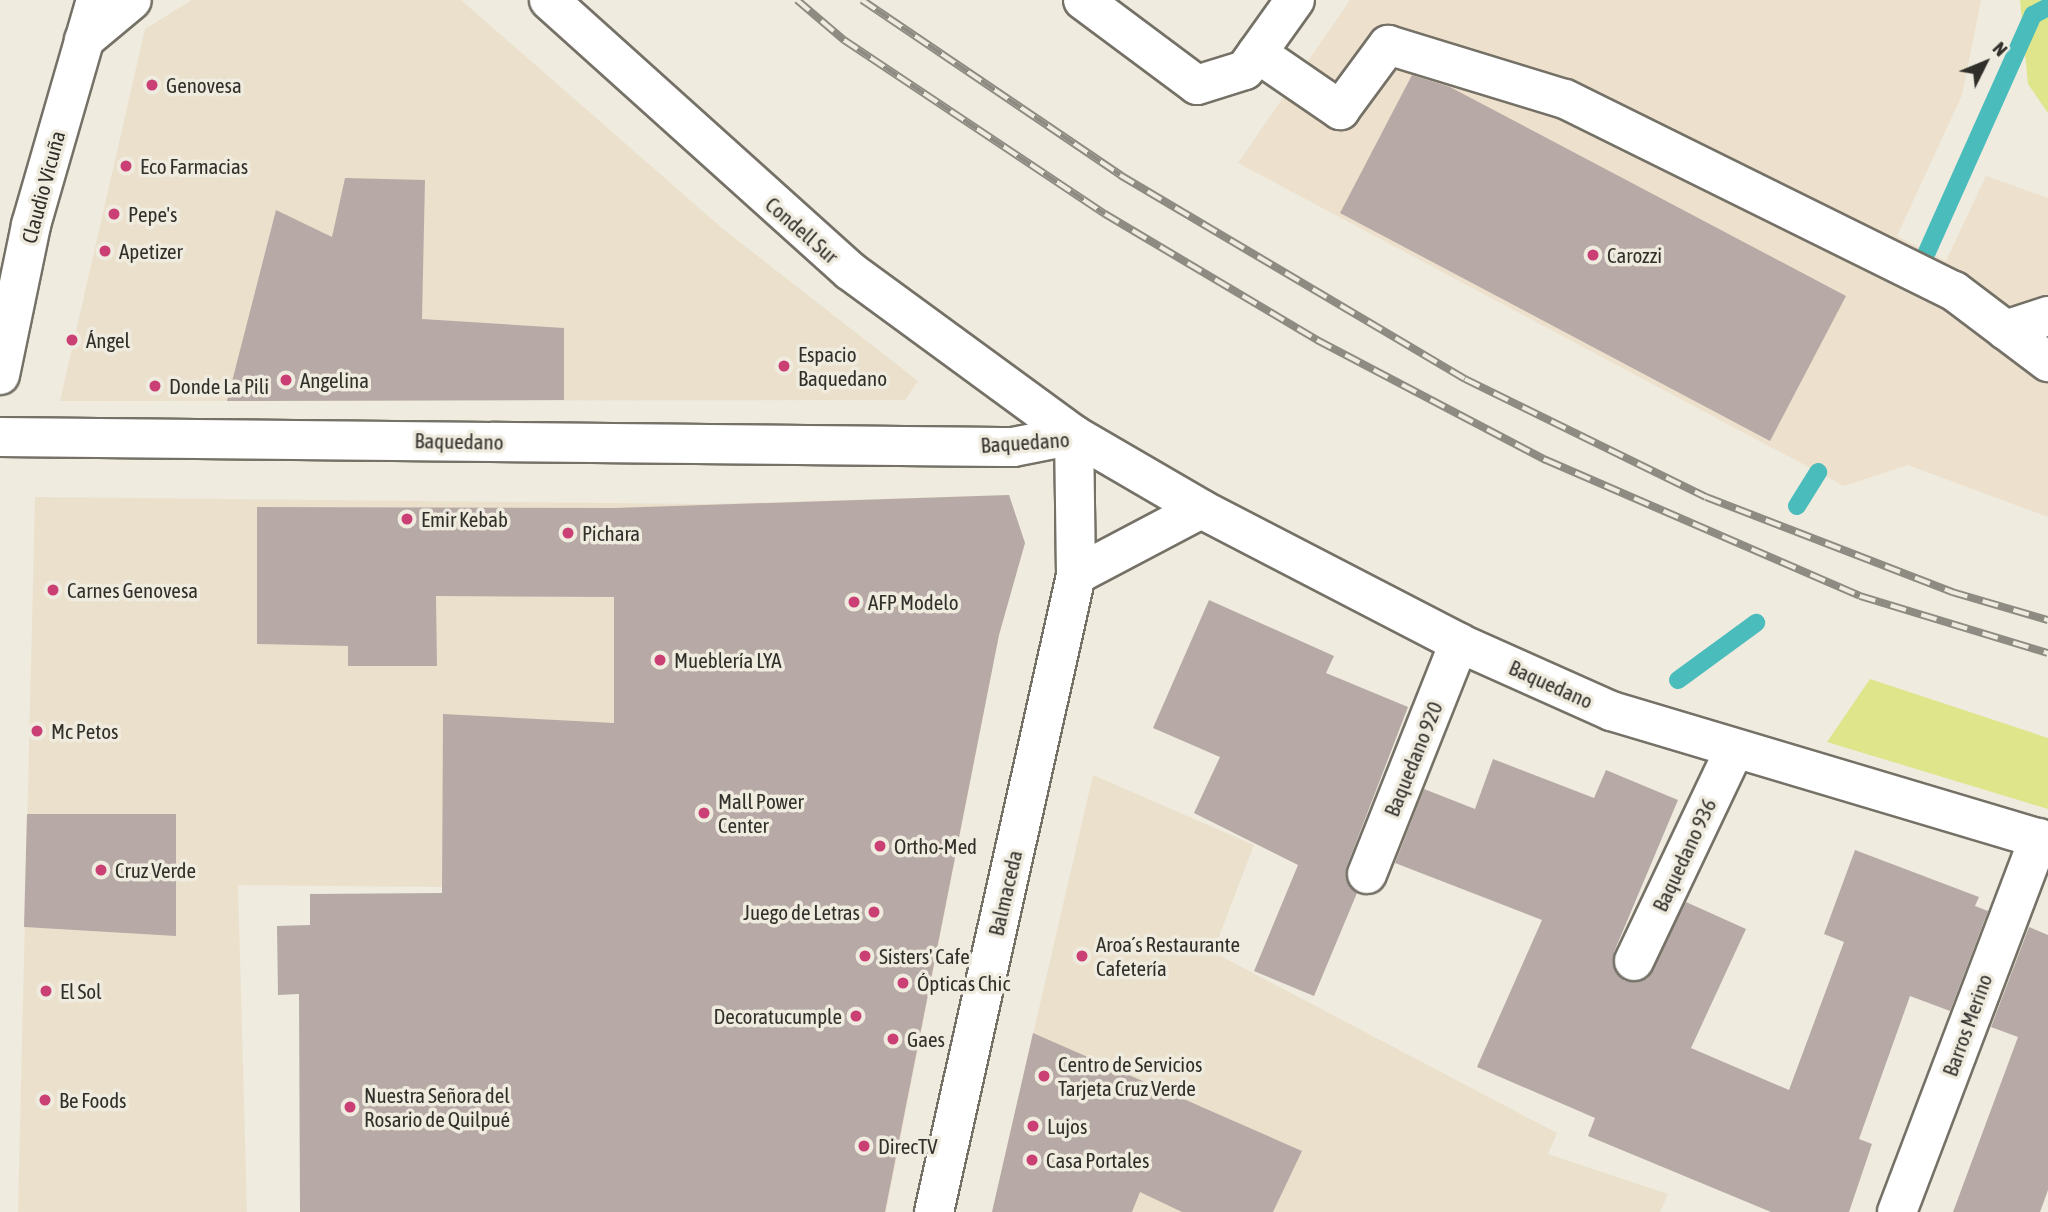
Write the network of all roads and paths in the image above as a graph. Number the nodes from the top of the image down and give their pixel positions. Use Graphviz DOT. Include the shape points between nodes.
graph roads {
  1 [pos="79,0"];
  2 [pos="96,0"];
  3 [pos="132,0"];
  4 [pos="549,0"];
  5 [pos="1083,0"];
  6 [pos="1295,0"];
  7 [pos="84,40"];
  8 [pos="1257,53"];
  9 [pos="2048,316"];
  10 [pos="2005,330"];
  11 [pos="2048,362"];
  12 [pos="0,375"];
  13 [pos="1074,435"];
  14 [pos="0,437"];
  15 [pos="1202,509"];
  16 [pos="1076,575"];
  17 [pos="1459,643"];
  18 [pos="1734,750"];
  19 [pos="2043,840"];
  20 [pos="1367,874"];
  21 [pos="1634,961"];
  22 [pos="933,1212"];
  23 [pos="1896,1212"];
  1 -- 7 [label="street"];
  2 -- 7 [label="street, Claudio Vicuña"];
  3 -- 7 [label="street"];
  4 -- 13 [label="street, Condell Sur" via="849,271"];
  5 -- 8 [label="street" via="1197,85 1245,70"];
  6 -- 8 [label="street"];
  7 -- 12 [label="street, Claudio Vicuña" via="31,225"];
  8 -- 10 [label="street" via="1340,110 1388,45 1565,99 1954,291"];
  9 -- 10 [label="street"];
  10 -- 11 [label="street"];
  13 -- 14 [label="street, Baquedano" via="1013,447"];
  13 -- 15 [label="street, Baquedano"];
  13 -- 16 [label="street, Balmaceda"];
  15 -- 16 [label="street"];
  15 -- 17 [label="street, Baquedano"];
  16 -- 22 [label="street, Balmaceda"];
  17 -- 18 [label="street, Baquedano" via="1611,711"];
  17 -- 20 [label="street, Baquedano 920"];
  18 -- 19 [label="street, Baquedano"];
  18 -- 21 [label="street, Baquedano 936"];
  19 -- 23 [label="street, Barros Merino"];
}
